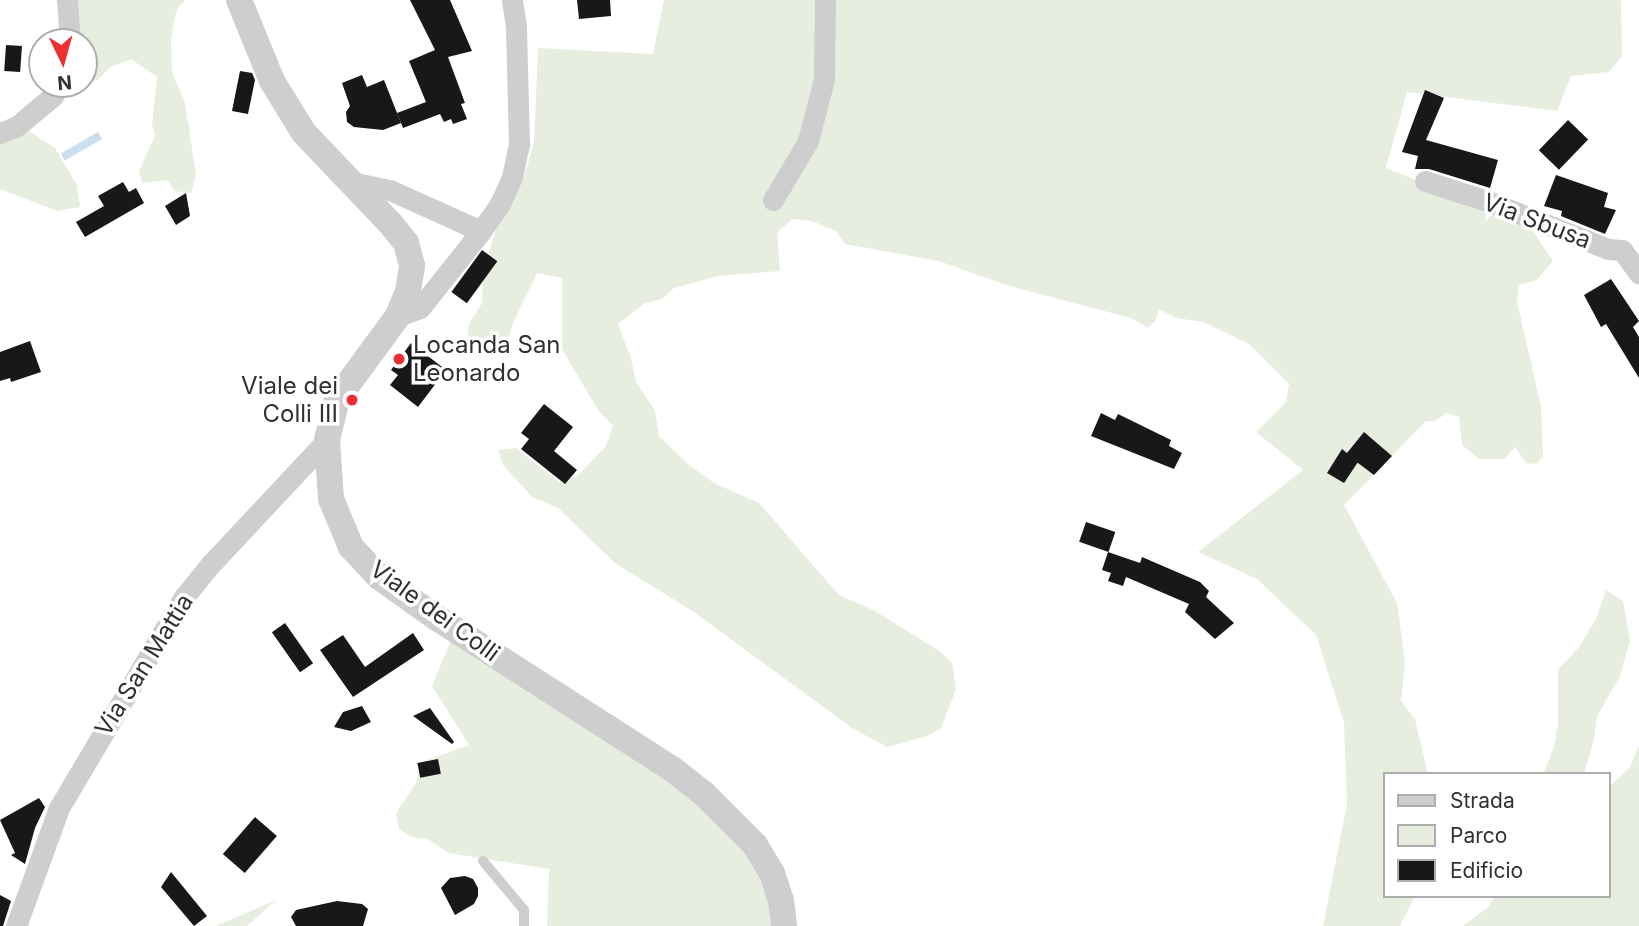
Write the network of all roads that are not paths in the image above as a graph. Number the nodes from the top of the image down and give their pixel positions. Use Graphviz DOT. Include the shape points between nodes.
graph roads {
  1 [pos="66,0"];
  2 [pos="239,0"];
  3 [pos="512,0"];
  4 [pos="825,0"];
  5 [pos="69,28"];
  6 [pos="51,98"];
  7 [pos="0,133"];
  8 [pos="1425,181"];
  9 [pos="351,182"];
  10 [pos="774,200"];
  11 [pos="481,231"];
  12 [pos="1639,273"];
  13 [pos="398,316"];
  14 [pos="327,440"];
  15 [pos="483,861"];
  16 [pos="16,926"];
  17 [pos="524,926"];
  18 [pos="784,926"];
  1 -- 5 [label="street"];
  2 -- 9 [label="street, Viale dei Colli" via="254,45 298,123"];
  3 -- 11 [label="street" via="519,143 512,177"];
  4 -- 10 [label="street" via="824,79 808,141"];
  6 -- 7 [label="street" via="17,126"];
  8 -- 12 [label="street, Via Sbusa" via="1608,249 1622,250"];
  9 -- 11 [label="street" via="390,190"];
  9 -- 13 [label="street, Viale dei Colli" via="406,243 412,266"];
  11 -- 13 [label="street" via="420,309"];
  13 -- 14 [label="street, Viale dei Colli" via="337,399"];
  14 -- 16 [label="street, Via San Mattia" via="184,597 59,808"];
  14 -- 18 [label="street, Viale dei Colli" via="331,499 351,547 379,577 704,794 755,845 772,873"];
  15 -- 17 [label="lane" via="524,910"];
}
